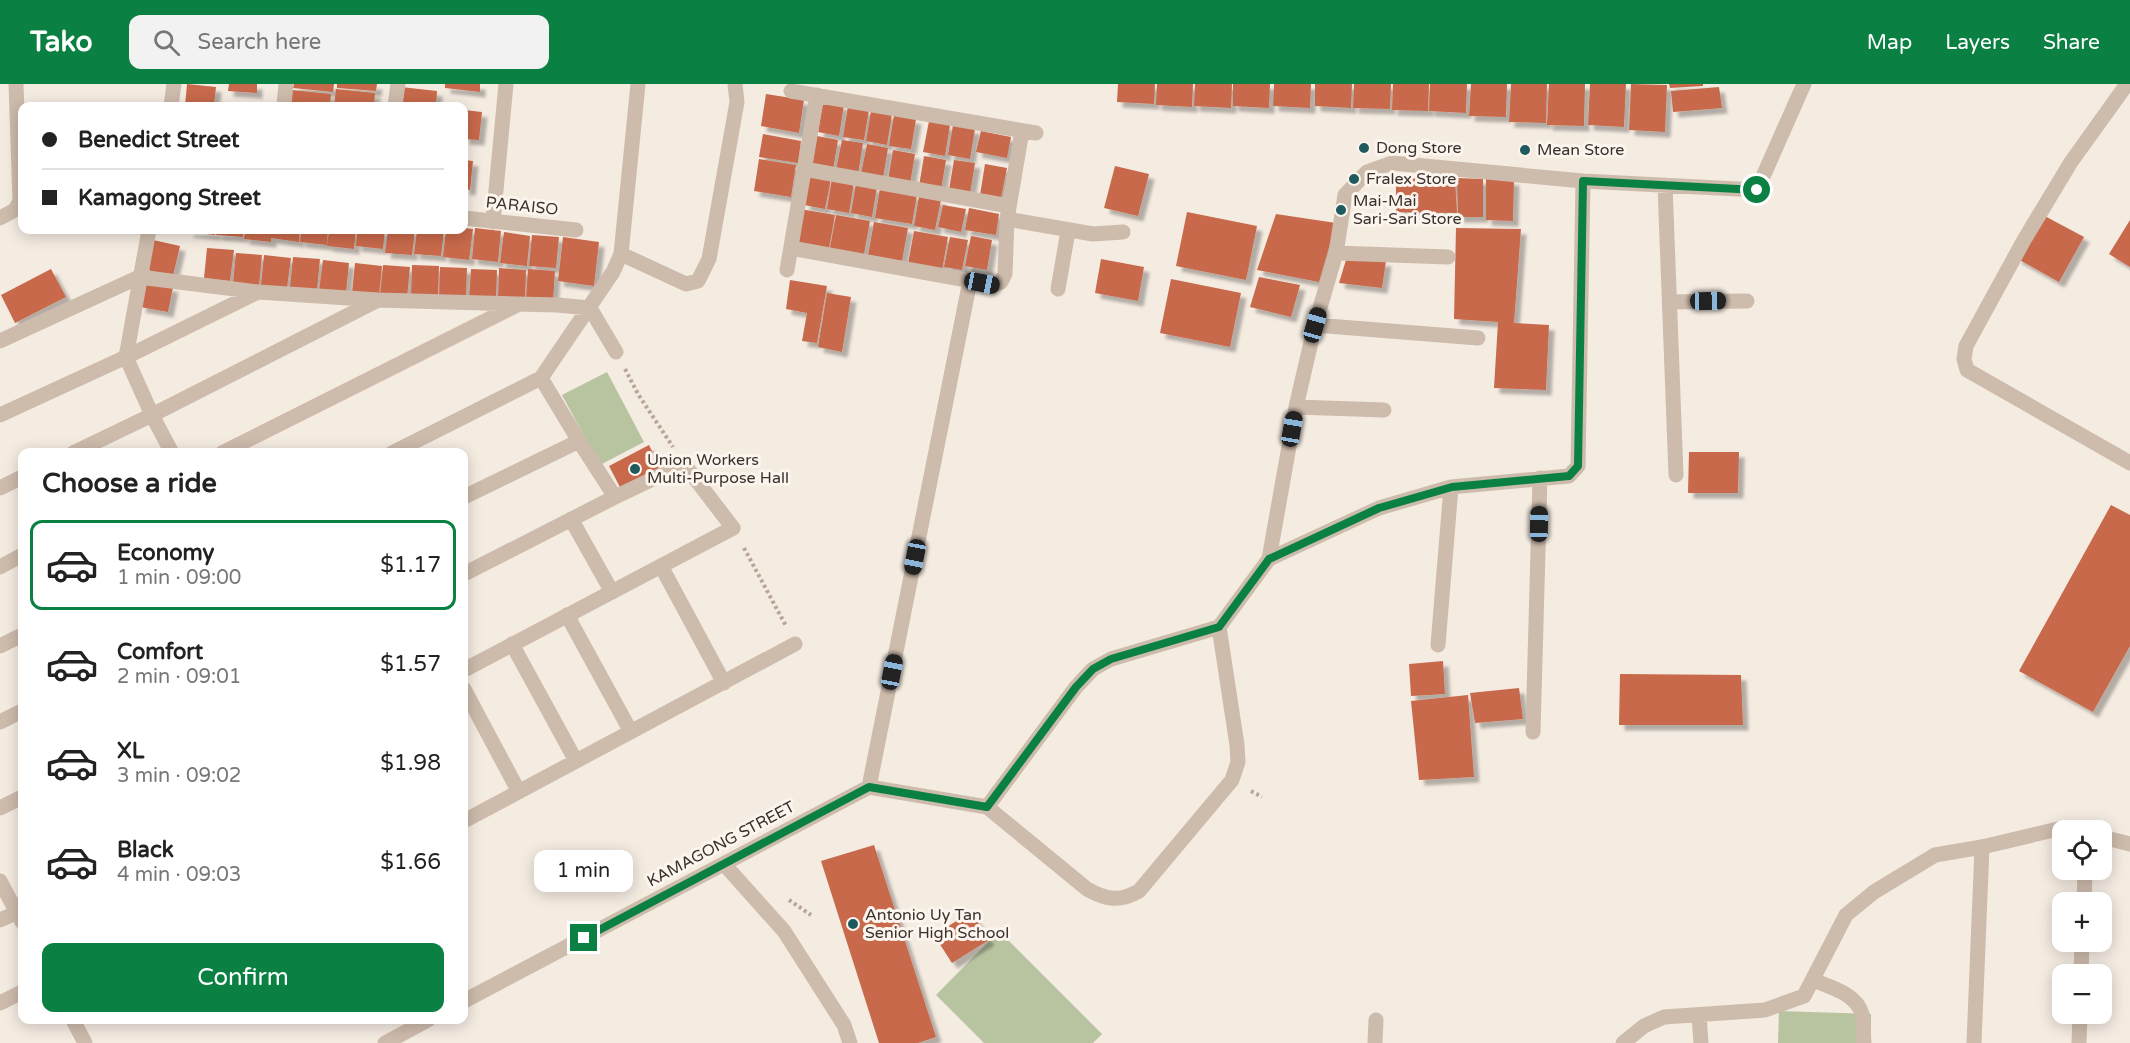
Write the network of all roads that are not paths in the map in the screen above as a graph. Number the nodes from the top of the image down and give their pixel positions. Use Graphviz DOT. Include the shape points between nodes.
graph roads {
  1 [pos="16,84"];
  2 [pos="174,84"];
  3 [pos="286,84"];
  4 [pos="398,84"];
  5 [pos="506,84"];
  6 [pos="638,84"];
  7 [pos="735,84"];
  8 [pos="1804,84"];
  9 [pos="2127,84"];
  10 [pos="791,91"];
  11 [pos="817,95"];
  12 [pos="172,102"];
  13 [pos="284,102"];
  14 [pos="396,102"];
  15 [pos="18,142"];
  16 [pos="804,169"];
  17 [pos="1583,181"];
  18 [pos="1665,185"];
  19 [pos="18,205"];
  20 [pos="1008,213"];
  21 [pos="0,218"];
  22 [pos="468,219"];
  23 [pos="493,222"];
  24 [pos="576,230"];
  25 [pos="1068,231"];
  26 [pos="1123,232"];
  27 [pos="148,234"];
  28 [pos="791,248"];
  29 [pos="1336,253"];
  30 [pos="621,254"];
  31 [pos="1448,257"];
  32 [pos="787,270"];
  33 [pos="140,277"];
  34 [pos="970,281"];
  35 [pos="1058,289"];
  36 [pos="258,292"];
  37 [pos="378,300"];
  38 [pos="1747,301"];
  39 [pos="1670,302"];
  40 [pos="519,304"];
  41 [pos="590,308"];
  42 [pos="1315,325"];
  43 [pos="1478,338"];
  44 [pos="0,341"];
  45 [pos="616,352"];
  46 [pos="126,357"];
  47 [pos="541,378"];
  48 [pos="1296,407"];
  49 [pos="1384,410"];
  50 [pos="0,415"];
  51 [pos="152,415"];
  52 [pos="579,441"];
  53 [pos="83,448"];
  54 [pos="169,448"];
  55 [pos="232,448"];
  56 [pos="402,448"];
  57 [pos="2130,463"];
  58 [pos="1676,475"];
  59 [pos="1540,478"];
  60 [pos="18,479"];
  61 [pos="1452,487"];
  62 [pos="0,488"];
  63 [pos="468,495"];
  64 [pos="615,497"];
  65 [pos="571,519"];
  66 [pos="18,557"];
  67 [pos="1269,559"];
  68 [pos="661,566"];
  69 [pos="0,567"];
  70 [pos="468,572"];
  71 [pos="612,592"];
  72 [pos="567,615"];
  73 [pos="1219,627"];
  74 [pos="18,637"];
  75 [pos="512,644"];
  76 [pos="795,644"];
  77 [pos="1438,645"];
  78 [pos="0,646"];
  79 [pos="468,668"];
  80 [pos="724,682"];
  81 [pos="468,697"];
  82 [pos="18,713"];
  83 [pos="0,722"];
  84 [pos="631,732"];
  85 [pos="1533,732"];
  86 [pos="576,761"];
  87 [pos="869,787"];
  88 [pos="519,792"];
  89 [pos="18,799"];
  90 [pos="987,807"];
  91 [pos="0,808"];
  92 [pos="468,817"];
  93 [pos="2052,830"];
  94 [pos="2112,840"];
  95 [pos="2130,844"];
  96 [pos="1982,847"];
  97 [pos="724,864"];
  98 [pos="0,881"];
  99 [pos="18,910"];
  100 [pos="18,916"];
  101 [pos="0,920"];
  102 [pos="1813,980"];
  103 [pos="18,994"];
  104 [pos="468,999"];
  105 [pos="0,1003"];
  106 [pos="1699,1015"];
  107 [pos="1376,1020"];
  108 [pos="75,1024"];
  109 [pos="421,1024"];
  110 [pos="2080,1024"];
  111 [pos="86,1043"];
  112 [pos="385,1043"];
  113 [pos="850,1043"];
  114 [pos="1375,1043"];
  115 [pos="1623,1043"];
  116 [pos="1701,1043"];
  117 [pos="1864,1043"];
  118 [pos="1974,1043"];
  119 [pos="2079,1043"];
  1 -- 15 [label="street"];
  2 -- 12 [label="street"];
  3 -- 13 [label="street"];
  4 -- 14 [label="street"];
  5 -- 23 [label="street"];
  6 -- 30 [label="street"];
  7 -- 30 [label="street" via="737,102 704,273 698,281 686,284"];
  8 -- 18 [label="street" via="1757,190"];
  9 -- 57 [label="street" via="2071,162 2024,240 1966,346 1964,359 1967,370"];
  10 -- 11 [label="street"];
  11 -- 16 [label="street"];
  11 -- 20 [label="street" via="1029,132"];
  16 -- 20 [label="street"];
  16 -- 28 [label="street"];
  17 -- 18 [label="street"];
  17 -- 29 [label="street" via="1392,163 1367,172 1345,195"];
  17 -- 59 [label="street" via="1578,466 1569,476"];
  18 -- 39 [label="street"];
  19 -- 21 [label="street"];
  20 -- 25 [label="street"];
  20 -- 34 [label="street" via="1005,274 1001,282 994,285"];
  22 -- 23 [label="street, PARAISO"];
  23 -- 24 [label="street, PARAISO"];
  25 -- 26 [label="street"];
  25 -- 35 [label="street"];
  27 -- 33 [label="street"];
  28 -- 32 [label="street"];
  28 -- 34 [label="street"];
  29 -- 31 [label="street"];
  29 -- 42 [label="street"];
  30 -- 41 [label="street"];
  33 -- 36 [label="street"];
  33 -- 44 [label="street"];
  33 -- 46 [label="street"];
  34 -- 87 [label="street"];
  36 -- 37 [label="street"];
  36 -- 46 [label="street"];
  37 -- 40 [label="street"];
  37 -- 51 [label="street"];
  38 -- 39 [label="street"];
  39 -- 58 [label="street"];
  40 -- 41 [label="street"];
  40 -- 55 [label="street"];
  41 -- 45 [label="street"];
  41 -- 47 [label="street"];
  42 -- 43 [label="street"];
  42 -- 48 [label="street"];
  46 -- 50 [label="street"];
  46 -- 51 [label="street"];
  47 -- 52 [label="street"];
  47 -- 56 [label="street"];
  48 -- 49 [label="street"];
  48 -- 67 [label="street"];
  51 -- 53 [label="street"];
  51 -- 54 [label="street"];
  52 -- 63 [label="street"];
  52 -- 64 [label="street"];
  59 -- 61 [label="street"];
  59 -- 85 [label="street"];
  60 -- 62 [label="street"];
  61 -- 67 [label="street" via="1379,508"];
  61 -- 77 [label="street"];
  64 -- 65 [label="street"];
  64 -- 68 [label="street" via="684,464 733,528"];
  65 -- 70 [label="street"];
  65 -- 71 [label="street"];
  66 -- 69 [label="street"];
  67 -- 73 [label="street"];
  68 -- 71 [label="street"];
  68 -- 80 [label="street"];
  71 -- 72 [label="street"];
  72 -- 75 [label="street"];
  72 -- 84 [label="street"];
  73 -- 90 [label="street" via="1111,659 1093,669"];
  73 -- 90 [label="street" via="1238,762 1232,780 1139,891 1128,898 1113,900 1098,896"];
  74 -- 78 [label="street"];
  75 -- 79 [label="street"];
  75 -- 86 [label="street"];
  76 -- 80 [label="street"];
  80 -- 84 [label="street"];
  81 -- 88 [label="street"];
  82 -- 83 [label="street"];
  84 -- 86 [label="street"];
  86 -- 88 [label="street"];
  87 -- 90 [label="street"];
  87 -- 97 [label="street, KAMAGONG STREET"];
  88 -- 92 [label="street"];
  89 -- 91 [label="street"];
  93 -- 96 [label="street"];
  94 -- 95 [label="street"];
  96 -- 102 [label="street" via="1935,855 1874,892 1846,915"];
  96 -- 118 [label="street"];
  97 -- 104 [label="street, KAMAGONG STREET"];
  97 -- 113 [label="street" via="784,931 844,1025"];
  98 -- 99 [label="street"];
  100 -- 101 [label="street"];
  102 -- 106 [label="street" via="1804,996 1765,1010"];
  102 -- 117 [label="street" via="1856,1002 1862,1013"];
  103 -- 105 [label="street"];
  106 -- 115 [label="street" via="1664,1017 1644,1026"];
  106 -- 116 [label="street"];
  107 -- 114 [label="street"];
  108 -- 111 [label="street"];
  109 -- 112 [label="street"];
  110 -- 119 [label="street"];
}
